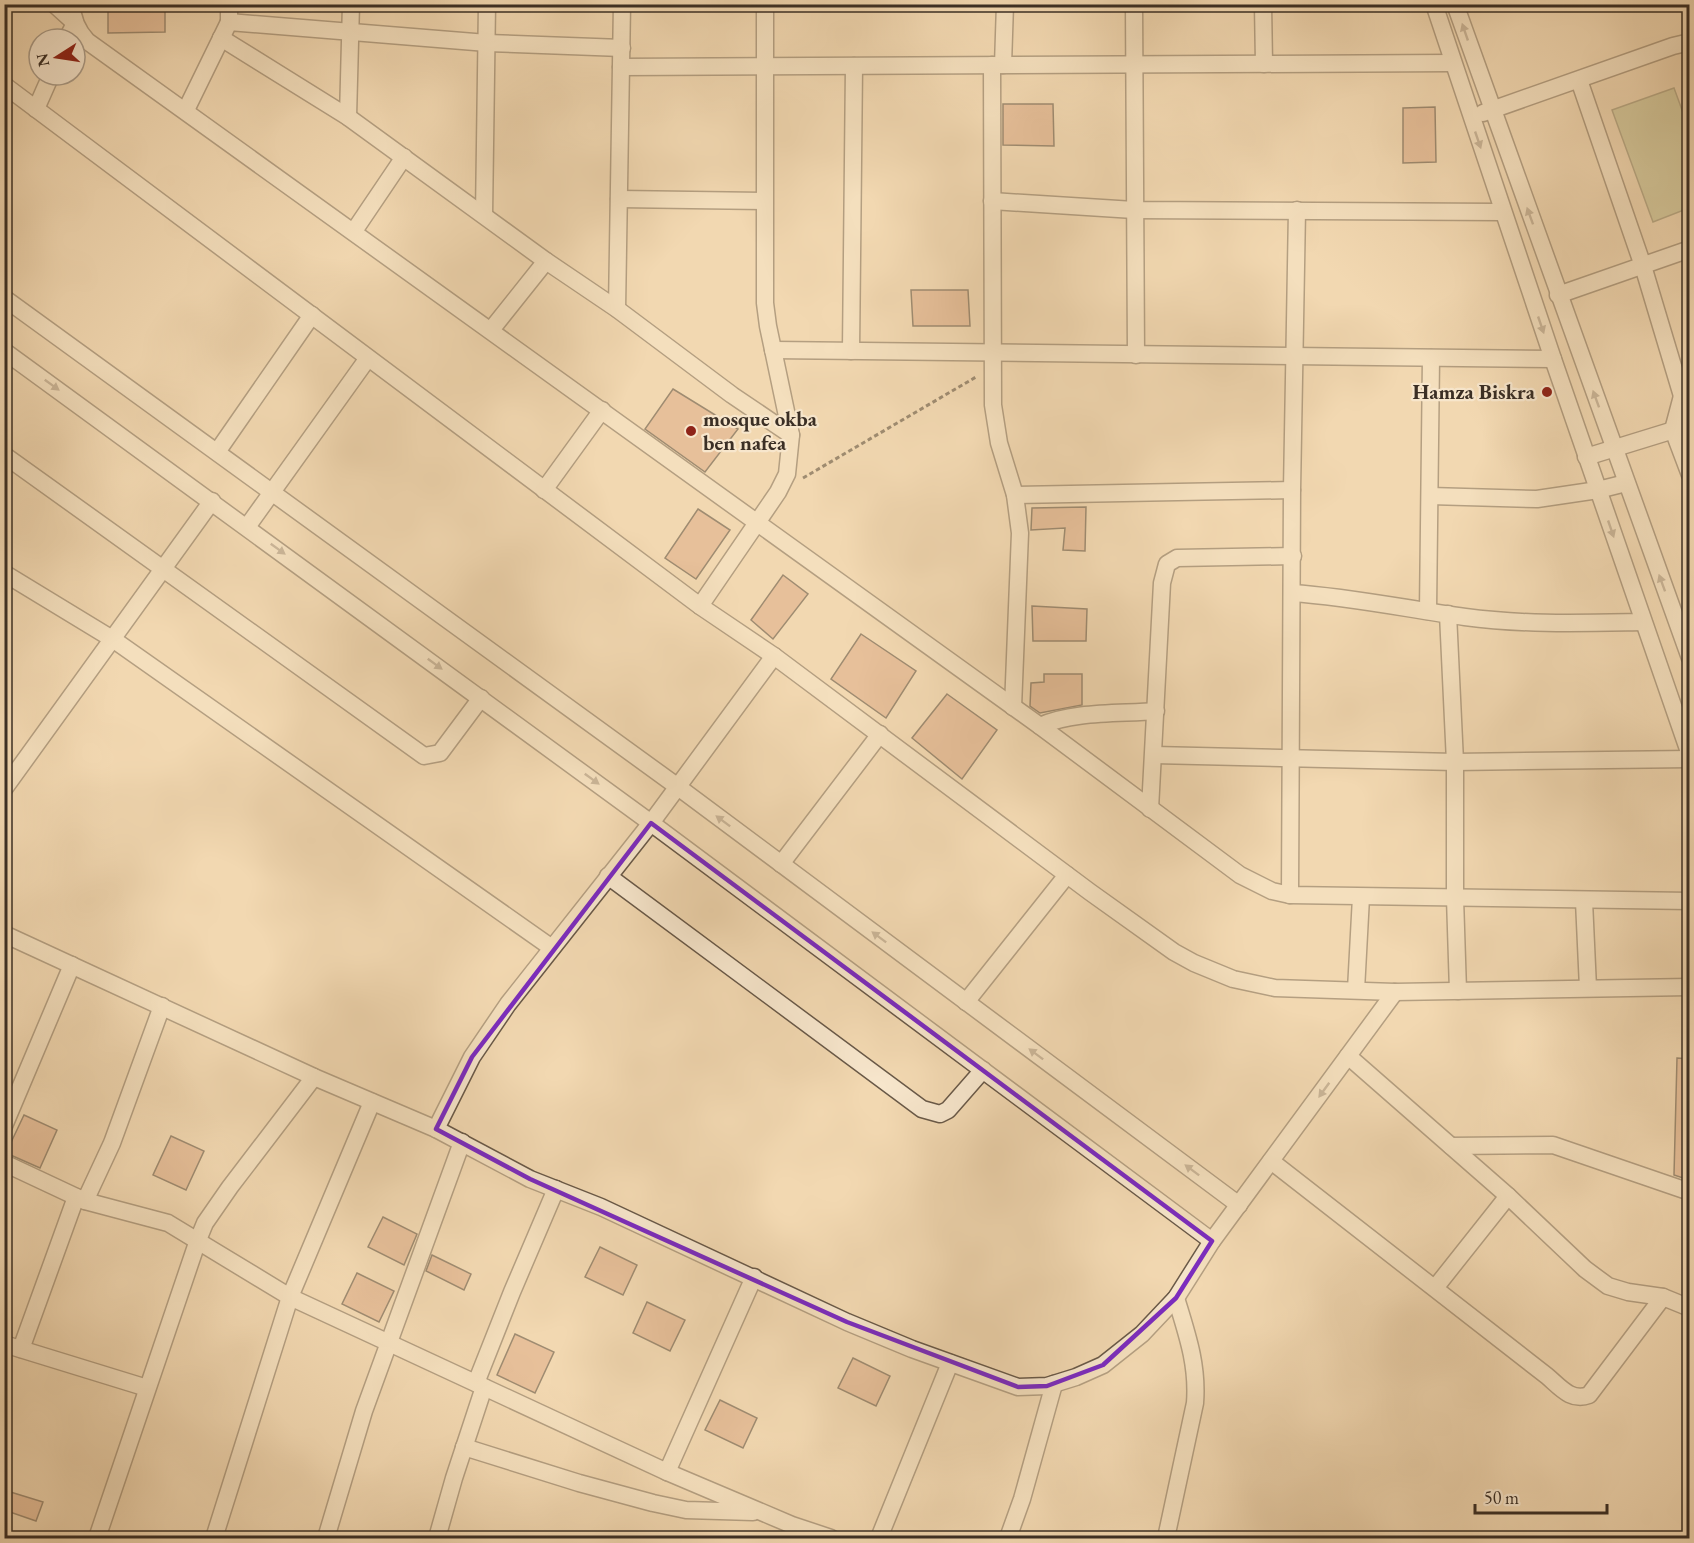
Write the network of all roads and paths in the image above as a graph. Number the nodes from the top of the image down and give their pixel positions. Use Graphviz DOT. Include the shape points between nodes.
graph roads {
  1 [pos="54,4"];
  2 [pos="72,4"];
  3 [pos="229,4"];
  4 [pos="351,4"];
  5 [pos="488,4"];
  6 [pos="622,4"];
  7 [pos="765,4"];
  8 [pos="1005,4"];
  9 [pos="1134,4"];
  10 [pos="1263,4"];
  11 [pos="1434,4"];
  12 [pos="1455,4"];
  13 [pos="229,22"];
  14 [pos="75,23"];
  15 [pos="73,27"];
  16 [pos="350,33"];
  17 [pos="221,38"];
  18 [pos="1689,42"];
  19 [pos="487,43"];
  20 [pos="622,48"];
  21 [pos="1453,63"];
  22 [pos="1264,64"];
  23 [pos="998,65"];
  24 [pos="1133,65"];
  25 [pos="854,66"];
  26 [pos="765,67"];
  27 [pos="621,68"];
  28 [pos="1579,80"];
  29 [pos="4,85"];
  30 [pos="46,87"];
  31 [pos="36,109"];
  32 [pos="186,110"];
  33 [pos="1492,110"];
  34 [pos="348,117"];
  35 [pos="1470,117"];
  36 [pos="404,157"];
  37 [pos="619,199"];
  38 [pos="764,201"];
  39 [pos="992,201"];
  40 [pos="1134,210"];
  41 [pos="1297,210"];
  42 [pos="1502,212"];
  43 [pos="484,215"];
  44 [pos="354,231"];
  45 [pos="1689,249"];
  46 [pos="546,261"];
  47 [pos="1643,266"];
  48 [pos="1558,295"];
  49 [pos="4,298"];
  50 [pos="617,309"];
  51 [pos="312,315"];
  52 [pos="491,330"];
  53 [pos="773,350"];
  54 [pos="4,351"];
  55 [pos="851,351"];
  56 [pos="1136,355"];
  57 [pos="1294,357"];
  58 [pos="368,358"];
  59 [pos="1431,358"];
  60 [pos="1552,359"];
  61 [pos="993,360"];
  62 [pos="1686,400"];
  63 [pos="602,410"];
  64 [pos="1681,428"];
  65 [pos="791,435"];
  66 [pos="1614,447"];
  67 [pos="217,452"];
  68 [pos="4,455"];
  69 [pos="1586,457"];
  70 [pos="1689,475"];
  71 [pos="1626,483"];
  72 [pos="544,490"];
  73 [pos="1292,490"];
  74 [pos="1598,490"];
  75 [pos="271,491"];
  76 [pos="778,492"];
  77 [pos="1016,495"];
  78 [pos="1430,496"];
  79 [pos="212,501"];
  80 [pos="759,523"];
  81 [pos="247,527"];
  82 [pos="1293,556"];
  83 [pos="163,568"];
  84 [pos="4,573"];
  85 [pos="1292,593"];
  86 [pos="700,606"];
  87 [pos="1428,611"];
  88 [pos="1448,614"];
  89 [pos="1643,622"];
  90 [pos="114,640"];
  91 [pos="774,656"];
  92 [pos="1689,658"];
  93 [pos="482,698"];
  94 [pos="1013,707"];
  95 [pos="1156,711"];
  96 [pos="1040,726"];
  97 [pos="880,734"];
  98 [pos="1154,755"];
  99 [pos="1689,755"];
  100 [pos="1290,757"];
  101 [pos="1689,759"];
  102 [pos="1455,762"];
  103 [pos="678,787"];
  104 [pos="4,789"];
  105 [pos="1150,809"];
  106 [pos="651,823"];
  107 [pos="781,864"];
  108 [pos="1067,875"];
  109 [pos="608,876"];
  110 [pos="1290,895"];
  111 [pos="1361,897"];
  112 [pos="1455,898"];
  113 [pos="1584,901"];
  114 [pos="1689,901"];
  115 [pos="4,934"];
  116 [pos="552,948"];
  117 [pos="72,965"];
  118 [pos="1689,987"];
  119 [pos="1588,988"];
  120 [pos="1356,990"];
  121 [pos="1458,991"];
  122 [pos="1395,992"];
  123 [pos="966,1002"];
  124 [pos="162,1006"];
  125 [pos="1348,1056"];
  126 [pos="983,1070"];
  127 [pos="314,1077"];
  128 [pos="372,1102"];
  129 [pos="4,1126"];
  130 [pos="436,1129"];
  131 [pos="462,1142"];
  132 [pos="1451,1146"];
  133 [pos="1271,1161"];
  134 [pos="4,1163"];
  135 [pos="556,1189"];
  136 [pos="1689,1192"];
  137 [pos="1508,1196"];
  138 [pos="81,1199"];
  139 [pos="1239,1205"];
  140 [pos="198,1240"];
  141 [pos="1212,1241"];
  142 [pos="754,1277"];
  143 [pos="1435,1288"];
  144 [pos="290,1297"];
  145 [pos="1663,1297"];
  146 [pos="1176,1298"];
  147 [pos="1689,1308"];
  148 [pos="391,1343"];
  149 [pos="4,1344"];
  150 [pos="21,1349"];
  151 [pos="950,1363"];
  152 [pos="1054,1384"];
  153 [pos="480,1385"];
  154 [pos="147,1388"];
  155 [pos="464,1448"];
  156 [pos="667,1472"];
  157 [pos="763,1513"];
  158 [pos="97,1539"];
  159 [pos="214,1539"];
  160 [pos="326,1539"];
  161 [pos="437,1539"];
  162 [pos="831,1539"];
  163 [pos="879,1539"];
  164 [pos="1008,1539"];
  165 [pos="1166,1539"];
  1 -- 14 [label="street"];
  2 -- 14 [label="street"];
  3 -- 13 [label="street"];
  4 -- 16 [label="street"];
  5 -- 19 [label="street"];
  6 -- 20 [label="street"];
  7 -- 26 [label="street"];
  8 -- 23 [label="street"];
  9 -- 24 [label="street"];
  10 -- 22 [label="street"];
  11 -- 21 [label="street"];
  33 -- 12 [label="street, one-way"];
  13 -- 16 [label="street"];
  13 -- 17 [label="street"];
  14 -- 15 [label="street"];
  14 -- 32 [label="street" via="87,41"];
  16 -- 19 [label="street"];
  16 -- 34 [label="street"];
  17 -- 32 [label="street"];
  17 -- 34 [label="street"];
  18 -- 28 [label="street"];
  19 -- 20 [label="street"];
  19 -- 43 [label="street"];
  20 -- 27 [label="street"];
  21 -- 22 [label="street"];
  21 -- 35 [label="street"];
  22 -- 24 [label="street"];
  23 -- 24 [label="street"];
  23 -- 25 [label="street"];
  23 -- 39 [label="street"];
  24 -- 40 [label="street"];
  25 -- 26 [label="street"];
  25 -- 55 [label="street"];
  26 -- 27 [label="street"];
  26 -- 38 [label="street"];
  27 -- 37 [label="street"];
  28 -- 33 [label="street"];
  28 -- 47 [label="street"];
  29 -- 31 [label="street"];
  30 -- 31 [label="street"];
  31 -- 51 [label="street"];
  32 -- 44 [label="street"];
  33 -- 35 [label="street"];
  48 -- 33 [label="street, one-way"];
  34 -- 36 [label="street"];
  35 -- 42 [label="street, one-way"];
  36 -- 43 [label="street"];
  36 -- 44 [label="street"];
  37 -- 38 [label="street"];
  37 -- 50 [label="street"];
  38 -- 53 [label="street" via="765,303"];
  39 -- 40 [label="street"];
  39 -- 61 [label="street"];
  40 -- 41 [label="street"];
  40 -- 56 [label="street"];
  41 -- 42 [label="street"];
  41 -- 57 [label="street"];
  42 -- 60 [label="street, one-way"];
  43 -- 46 [label="street"];
  44 -- 52 [label="street"];
  45 -- 47 [label="street"];
  46 -- 50 [label="street"];
  46 -- 52 [label="street"];
  47 -- 48 [label="street"];
  47 -- 62 [label="street"];
  66 -- 48 [label="street, one-way"];
  49 -- 67 [label="street"];
  50 -- 65 [label="street"];
  51 -- 58 [label="street"];
  51 -- 67 [label="street"];
  52 -- 63 [label="street"];
  53 -- 55 [label="street"];
  53 -- 65 [label="street"];
  54 -- 79 [label="street, one-way"];
  55 -- 61 [label="street"];
  56 -- 57 [label="street"];
  56 -- 61 [label="street"];
  57 -- 59 [label="street"];
  57 -- 73 [label="street"];
  58 -- 72 [label="street"];
  58 -- 75 [label="street"];
  59 -- 60 [label="street"];
  59 -- 78 [label="street"];
  60 -- 69 [label="street"];
  61 -- 76 [label="path"];
  61 -- 77 [label="street" via="995,425"];
  62 -- 64 [label="street"];
  63 -- 72 [label="street"];
  63 -- 80 [label="street"];
  64 -- 66 [label="street"];
  64 -- 70 [label="street"];
  65 -- 76 [label="street" via="787,474"];
  66 -- 69 [label="street"];
  66 -- 71 [label="street"];
  67 -- 75 [label="street"];
  68 -- 83 [label="street"];
  69 -- 74 [label="street"];
  71 -- 74 [label="street"];
  92 -- 71 [label="street, one-way"];
  72 -- 86 [label="street"];
  73 -- 77 [label="street"];
  73 -- 82 [label="street"];
  74 -- 78 [label="street" via="1537,499"];
  74 -- 89 [label="street, one-way"];
  75 -- 81 [label="street"];
  75 -- 103 [label="street"];
  76 -- 80 [label="street"];
  77 -- 94 [label="street" via="1020,533"];
  78 -- 87 [label="street"];
  79 -- 81 [label="street"];
  79 -- 83 [label="street"];
  80 -- 86 [label="street"];
  80 -- 94 [label="street"];
  81 -- 93 [label="street, one-way"];
  82 -- 85 [label="street"];
  82 -- 95 [label="street" via="1177,558 1167,564 1162,583"];
  83 -- 90 [label="street"];
  83 -- 93 [label="street" via="424,756 440,753"];
  84 -- 90 [label="street"];
  85 -- 87 [label="street" via="1338,596"];
  85 -- 100 [label="street"];
  86 -- 91 [label="street"];
  87 -- 88 [label="street"];
  88 -- 89 [label="street" via="1549,624"];
  88 -- 102 [label="street"];
  89 -- 99 [label="street"];
  90 -- 104 [label="street"];
  90 -- 116 [label="street"];
  91 -- 97 [label="street"];
  91 -- 103 [label="street"];
  93 -- 106 [label="street, one-way"];
  94 -- 96 [label="street"];
  95 -- 96 [label="street" via="1069,717"];
  95 -- 98 [label="street"];
  96 -- 105 [label="street"];
  97 -- 107 [label="street"];
  97 -- 108 [label="street"];
  98 -- 100 [label="street"];
  98 -- 105 [label="street"];
  100 -- 102 [label="street"];
  100 -- 110 [label="street"];
  101 -- 102 [label="street"];
  102 -- 112 [label="street"];
  103 -- 106 [label="street"];
  107 -- 103 [label="street, one-way"];
  105 -- 110 [label="street" via="1240,875"];
  106 -- 109 [label="street"];
  106 -- 126 [label="street"];
  123 -- 107 [label="street, one-way"];
  108 -- 120 [label="street" via="1174,952 1233,979 1275,988"];
  108 -- 123 [label="street"];
  109 -- 116 [label="street"];
  109 -- 126 [label="street" via="922,1109 940,1114 948,1110"];
  110 -- 111 [label="street"];
  111 -- 112 [label="street"];
  111 -- 120 [label="street"];
  112 -- 113 [label="street"];
  112 -- 121 [label="street"];
  113 -- 114 [label="street"];
  113 -- 119 [label="street"];
  115 -- 117 [label="street"];
  116 -- 130 [label="street" via="472,1057"];
  117 -- 124 [label="street"];
  117 -- 129 [label="street"];
  118 -- 119 [label="street"];
  119 -- 121 [label="street"];
  120 -- 122 [label="street"];
  121 -- 122 [label="street"];
  122 -- 125 [label="street"];
  139 -- 123 [label="street, one-way"];
  124 -- 127 [label="street"];
  124 -- 138 [label="street" via="112,1143"];
  125 -- 132 [label="street"];
  125 -- 133 [label="street, one-way"];
  126 -- 141 [label="street"];
  127 -- 128 [label="street"];
  127 -- 140 [label="street" via="230,1186"];
  128 -- 130 [label="street"];
  128 -- 144 [label="street"];
  130 -- 131 [label="street"];
  131 -- 135 [label="street"];
  131 -- 148 [label="street"];
  132 -- 136 [label="street" via="1553,1145"];
  132 -- 137 [label="street"];
  133 -- 139 [label="street"];
  133 -- 143 [label="street"];
  134 -- 138 [label="street"];
  135 -- 142 [label="street"];
  135 -- 153 [label="street" via="512,1292"];
  137 -- 143 [label="street"];
  137 -- 145 [label="street" via="1608,1286"];
  138 -- 140 [label="street" via="168,1223"];
  138 -- 150 [label="street"];
  139 -- 141 [label="street"];
  140 -- 144 [label="street"];
  140 -- 154 [label="street"];
  141 -- 146 [label="street"];
  142 -- 151 [label="street" via="847,1322"];
  142 -- 156 [label="street"];
  143 -- 145 [label="street" via="1567,1394 1581,1398 1589,1395"];
  144 -- 148 [label="street"];
  144 -- 159 [label="street"];
  145 -- 147 [label="street"];
  146 -- 152 [label="street" via="1142,1334 1103,1365"];
  146 -- 165 [label="street" via="1197,1380"];
  148 -- 153 [label="street"];
  148 -- 160 [label="street" via="364,1412"];
  149 -- 150 [label="street"];
  150 -- 154 [label="street"];
  151 -- 152 [label="street" via="1018,1387"];
  151 -- 163 [label="street"];
  152 -- 164 [label="street"];
  153 -- 155 [label="street"];
  153 -- 156 [label="street"];
  154 -- 158 [label="street"];
  155 -- 157 [label="street" via="653,1503 686,1510"];
  155 -- 161 [label="street"];
  156 -- 157 [label="street"];
  157 -- 162 [label="street"];
}
